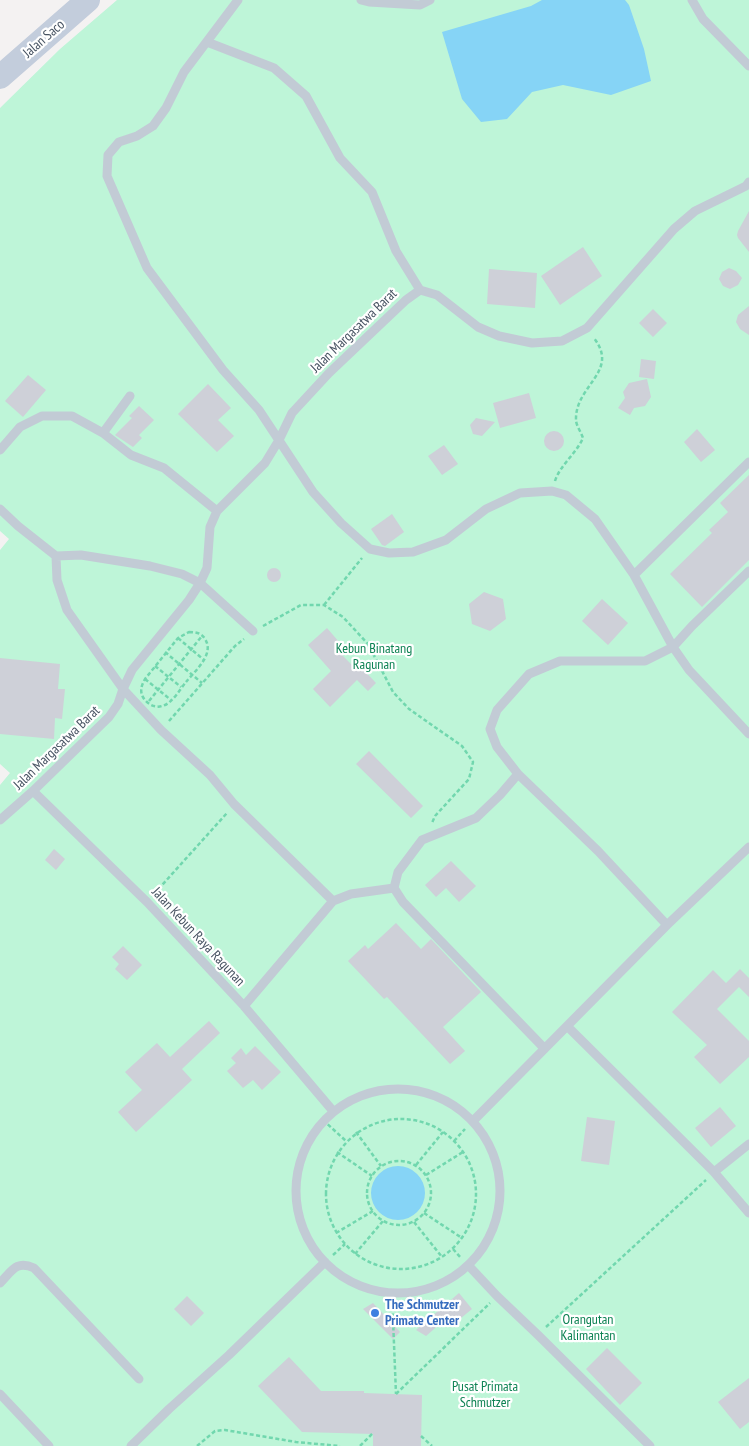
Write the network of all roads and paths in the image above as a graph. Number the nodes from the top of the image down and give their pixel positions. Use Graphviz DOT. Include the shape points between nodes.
graph roads {
  1 [pos="88,0"];
  2 [pos="238,0"];
  3 [pos="361,0"];
  4 [pos="430,0"];
  5 [pos="692,0"];
  6 [pos="207,42"];
  7 [pos="749,66"];
  8 [pos="0,77"];
  9 [pos="749,182"];
  10 [pos="420,290"];
  11 [pos="587,328"];
  12 [pos="130,396"];
  13 [pos="102,433"];
  14 [pos="279,440"];
  15 [pos="0,450"];
  16 [pos="749,462"];
  17 [pos="552,491"];
  18 [pos="0,509"];
  19 [pos="217,511"];
  20 [pos="370,549"];
  21 [pos="56,556"];
  22 [pos="749,571"];
  23 [pos="634,575"];
  24 [pos="200,583"];
  25 [pos="324,605"];
  26 [pos="253,631"];
  27 [pos="202,636"];
  28 [pos="178,638"];
  29 [pos="154,642"];
  30 [pos="673,647"];
  31 [pos="191,649"];
  32 [pos="166,652"];
  33 [pos="204,660"];
  34 [pos="179,664"];
  35 [pos="155,666"];
  36 [pos="192,674"];
  37 [pos="168,677"];
  38 [pos="145,679"];
  39 [pos="202,683"];
  40 [pos="181,688"];
  41 [pos="123,689"];
  42 [pos="158,690"];
  43 [pos="171,700"];
  44 [pos="147,703"];
  45 [pos="161,730"];
  46 [pos="749,734"];
  47 [pos="518,774"];
  48 [pos="33,791"];
  49 [pos="234,804"];
  50 [pos="0,820"];
  51 [pos="422,840"];
  52 [pos="749,847"];
  53 [pos="394,888"];
  54 [pos="333,901"];
  55 [pos="148,902"];
  56 [pos="667,925"];
  57 [pos="244,1006"];
  58 [pos="567,1026"];
  59 [pos="544,1048"];
  60 [pos="333,1111"];
  61 [pos="323,1120"];
  62 [pos="473,1121"];
  63 [pos="356,1132"];
  64 [pos="443,1132"];
  65 [pos="346,1141"];
  66 [pos="454,1141"];
  67 [pos="749,1144"];
  68 [pos="337,1152"];
  69 [pos="463,1152"];
  70 [pos="416,1165"];
  71 [pos="381,1166"];
  72 [pos="714,1172"];
  73 [pos="426,1175"];
  74 [pos="372,1176"];
  75 [pos="373,1211"];
  76 [pos="424,1213"];
  77 [pos="749,1213"];
  78 [pos="383,1221"];
  79 [pos="414,1222"];
  80 [pos="336,1233"];
  81 [pos="462,1238"];
  82 [pos="345,1244"];
  83 [pos="355,1254"];
  84 [pos="442,1257"];
  85 [pos="325,1262"];
  86 [pos="469,1266"];
  87 [pos="0,1283"];
  88 [pos="392,1294"];
  89 [pos="497,1296"];
  90 [pos="538,1334"];
  91 [pos="139,1379"];
  92 [pos="0,1394"];
  93 [pos="373,1433"];
  94 [pos="421,1436"];
  95 [pos="50,1446"];
  96 [pos="131,1446"];
  97 [pos="197,1446"];
  98 [pos="340,1446"];
  99 [pos="360,1446"];
  100 [pos="432,1446"];
  101 [pos="650,1446"];
  1 -- 8 [label="main road, Jalan Saco"];
  2 -- 6 [label="lane"];
  3 -- 4 [label="lane" via="420,5"];
  5 -- 7 [label="lane" via="704,19"];
  6 -- 10 [label="lane" via="274,68 306,96 340,158 372,192 396,251"];
  6 -- 14 [label="lane" via="184,72 153,126 119,142 108,155 107,176 147,268 223,370 260,410"];
  9 -- 11 [label="lane" via="695,211 674,228"];
  10 -- 11 [label="lane" via="437,295 478,327 499,336 532,343 562,341"];
  10 -- 14 [label="lane, Jalan Margasatwa Barat" via="329,373 292,413"];
  11 -- 17 [label="path" via="600,346 602,364 577,406 576,422 583,438 580,446 557,473"];
  12 -- 13 [label="lane"];
  13 -- 15 [label="lane" via="72,416 42,416 20,428"];
  13 -- 19 [label="lane" via="131,455 164,468"];
  14 -- 19 [label="lane, Jalan Margasatwa Barat" via="265,463"];
  14 -- 20 [label="lane" via="313,492 341,524"];
  16 -- 23 [label="lane"];
  17 -- 20 [label="lane" via="520,493 486,509 446,540 413,552 389,553"];
  17 -- 23 [label="lane" via="566,495 595,518"];
  18 -- 21 [label="lane"];
  19 -- 24 [label="lane, Jalan Margasatwa Barat" via="210,527 207,568"];
  20 -- 25 [label="path"];
  21 -- 24 [label="lane" via="81,555 150,566 182,574"];
  21 -- 41 [label="lane" via="57,580 67,610"];
  22 -- 30 [label="lane"];
  23 -- 30 [label="lane"];
  24 -- 26 [label="lane"];
  24 -- 29 [label="lane, Jalan Margasatwa Barat"];
  25 -- 26 [label="path" via="301,605"];
  25 -- 51 [label="path" via="343,617 368,644 393,692 409,709 462,746 472,762 469,779 435,816"];
  26 -- 39 [label="path"];
  27 -- 28 [label="path" via="189,632"];
  27 -- 31 [label="path"];
  27 -- 33 [label="path" via="208,648"];
  28 -- 31 [label="path"];
  28 -- 32 [label="path"];
  29 -- 32 [label="path"];
  29 -- 41 [label="lane, Jalan Margasatwa Barat" via="132,670"];
  30 -- 46 [label="lane" via="689,670"];
  30 -- 47 [label="lane" via="645,660 560,661 529,674 497,710 490,729 497,747"];
  31 -- 33 [label="path"];
  31 -- 34 [label="path"];
  32 -- 34 [label="path"];
  32 -- 35 [label="path"];
  33 -- 36 [label="path"];
  34 -- 36 [label="path"];
  34 -- 37 [label="path"];
  35 -- 37 [label="path"];
  35 -- 38 [label="path"];
  36 -- 39 [label="path"];
  36 -- 40 [label="path"];
  37 -- 40 [label="path"];
  37 -- 42 [label="path"];
  38 -- 42 [label="path"];
  38 -- 44 [label="path" via="141,692"];
  39 -- 45 [label="path"];
  40 -- 43 [label="path"];
  41 -- 45 [label="lane"];
  41 -- 48 [label="lane, Jalan Margasatwa Barat" via="109,717"];
  42 -- 43 [label="path"];
  42 -- 44 [label="path"];
  43 -- 44 [label="path" via="161,707"];
  45 -- 49 [label="lane" via="210,775"];
  47 -- 51 [label="lane" via="476,818"];
  47 -- 56 [label="lane" via="598,851"];
  48 -- 50 [label="lane, Jalan Margasatwa Barat"];
  48 -- 55 [label="lane, Jalan Kebun Raya Ragunan"];
  49 -- 54 [label="lane"];
  49 -- 55 [label="path"];
  51 -- 53 [label="lane" via="398,872"];
  52 -- 56 [label="lane"];
  53 -- 54 [label="lane" via="351,894"];
  53 -- 59 [label="lane" via="403,902"];
  54 -- 57 [label="lane"];
  55 -- 57 [label="lane, Jalan Kebun Raya Ragunan"];
  56 -- 58 [label="lane"];
  57 -- 60 [label="lane, Jalan Kebun Raya Ragunan"];
  58 -- 59 [label="lane"];
  58 -- 72 [label="lane"];
  59 -- 62 [label="lane"];
  60 -- 61 [label="lane"];
  60 -- 62 [label="lane" via="355,1097 379,1090 405,1088 453,1104"];
  61 -- 65 [label="path"];
  61 -- 85 [label="lane" via="308,1141 298,1165 295,1191 299,1217 309,1241"];
  62 -- 66 [label="path"];
  62 -- 86 [label="lane" via="495,1159 501,1194 497,1221 486,1245"];
  63 -- 64 [label="path" via="382,1120 403,1118 424,1122"];
  63 -- 65 [label="path"];
  63 -- 71 [label="path"];
  64 -- 66 [label="path"];
  64 -- 70 [label="path"];
  65 -- 68 [label="path"];
  66 -- 69 [label="path"];
  67 -- 72 [label="lane"];
  68 -- 74 [label="path"];
  68 -- 80 [label="path" via="328,1172 325,1192 328,1214"];
  69 -- 73 [label="path"];
  69 -- 81 [label="path" via="474,1178 476,1198 472,1219"];
  70 -- 71 [label="path" via="398,1161"];
  70 -- 73 [label="path"];
  71 -- 74 [label="path"];
  72 -- 77 [label="lane"];
  72 -- 90 [label="path"];
  73 -- 76 [label="path" via="431,1197"];
  74 -- 75 [label="path" via="367,1194"];
  75 -- 78 [label="path"];
  75 -- 80 [label="path"];
  76 -- 79 [label="path"];
  76 -- 81 [label="path"];
  78 -- 79 [label="path" via="396,1225"];
  78 -- 83 [label="path"];
  79 -- 84 [label="path"];
  80 -- 82 [label="path"];
  81 -- 84 [label="path"];
  82 -- 83 [label="path"];
  82 -- 85 [label="path"];
  83 -- 84 [label="path" via="380,1266 401,1269 422,1266"];
  85 -- 88 [label="lane" via="352,1282"];
  85 -- 96 [label="lane"];
  86 -- 88 [label="lane" via="446,1282 420,1292"];
  86 -- 89 [label="lane"];
  87 -- 91 [label="lane" via="18,1265 34,1268"];
  88 -- 89 [label="path" via="396,1394"];
  89 -- 90 [label="lane"];
  90 -- 101 [label="lane"];
  92 -- 95 [label="lane"];
  93 -- 99 [label="path"];
  94 -- 100 [label="path"];
  97 -- 98 [label="path" via="215,1431 225,1430"];
}
